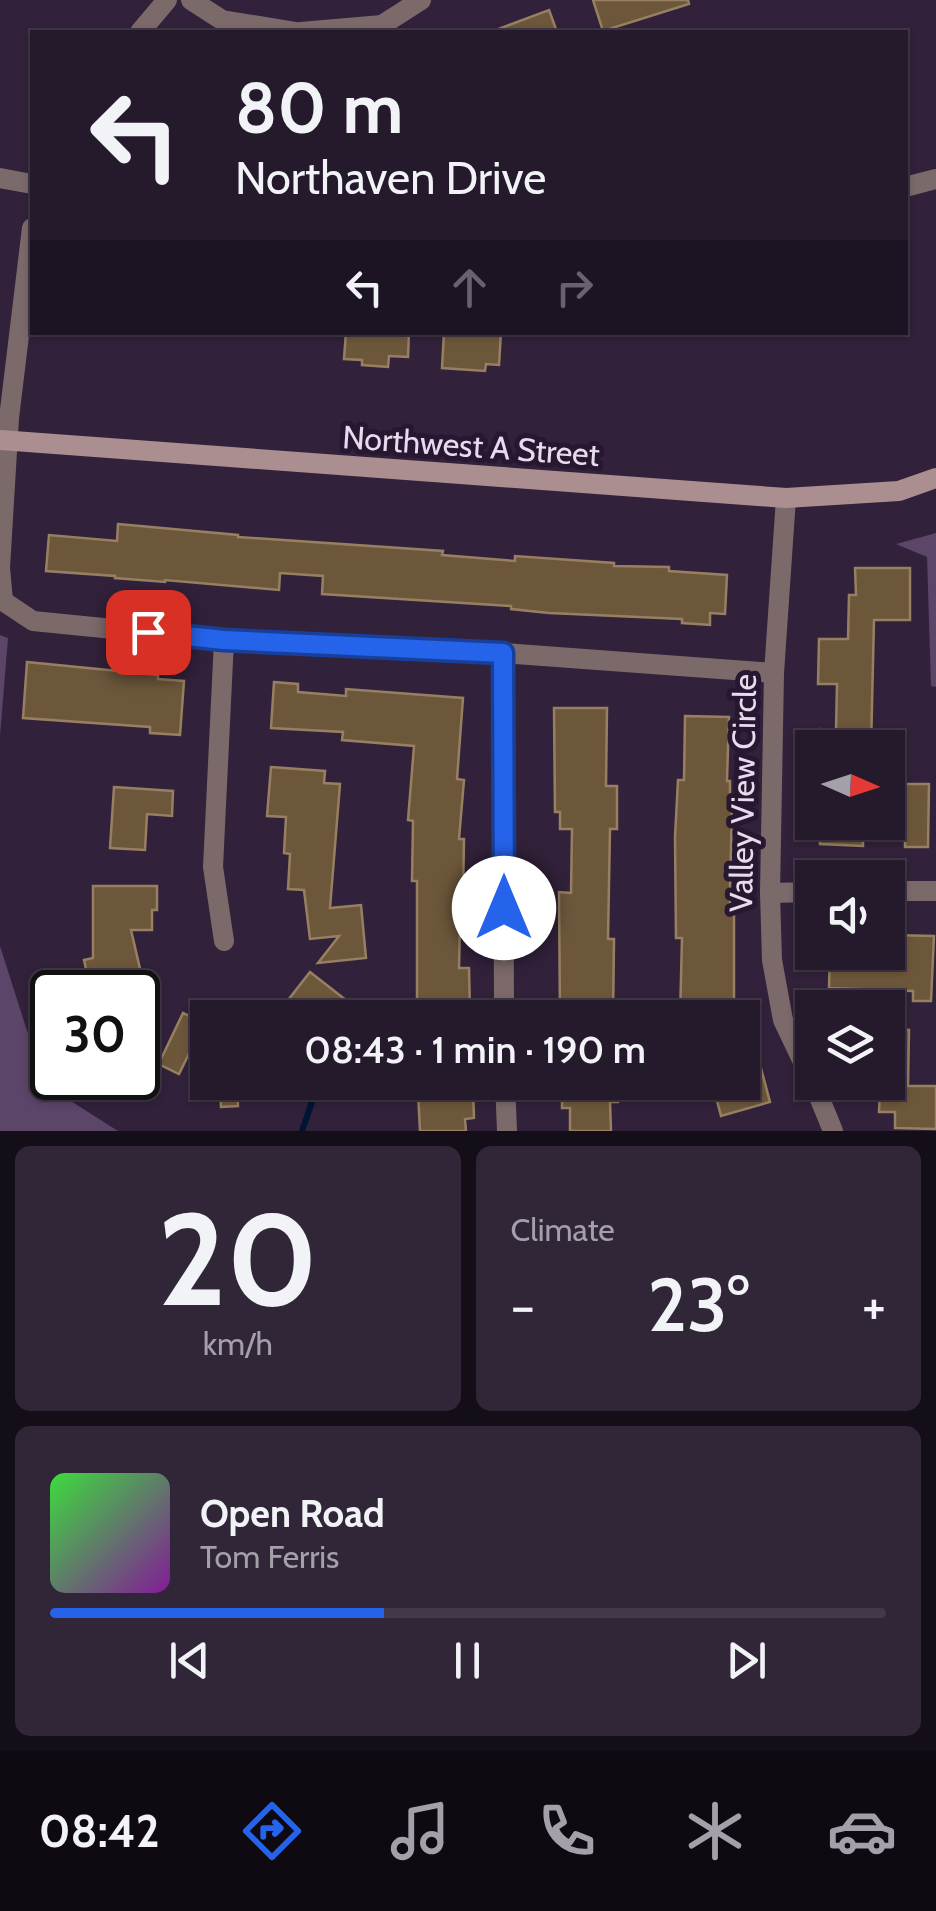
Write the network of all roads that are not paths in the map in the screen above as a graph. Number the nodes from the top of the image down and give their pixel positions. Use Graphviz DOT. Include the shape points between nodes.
graph roads {
  1 [pos="167,0"];
  2 [pos="191,0"];
  3 [pos="421,0"];
  4 [pos="142,30"];
  5 [pos="285,30"];
  6 [pos="319,30"];
  7 [pos="0,178"];
  8 [pos="936,179"];
  9 [pos="30,184"];
  10 [pos="908,187"];
  11 [pos="30,245"];
  12 [pos="4,440"];
  13 [pos="936,478"];
  14 [pos="786,498"];
  15 [pos="224,640"];
  16 [pos="503,653"];
  17 [pos="774,673"];
  18 [pos="936,890"];
  19 [pos="905,891"];
  20 [pos="795,892"];
  21 [pos="770,893"];
  22 [pos="224,941"];
  23 [pos="504,1000"];
  24 [pos="795,1044"];
  25 [pos="506,1100"];
  26 [pos="820,1100"];
  27 [pos="507,1131"];
  28 [pos="833,1131"];
  1 -- 4 [label="street"];
  2 -- 5 [label="street" via="222,20"];
  3 -- 6 [label="street" via="382,24"];
  7 -- 9 [label="street"];
  8 -- 10 [label="street"];
  11 -- 12 [label="street"];
  12 -- 14 [label="street, Northwest A Street"];
  12 -- 15 [label="street" via="3,601 33,620"];
  13 -- 14 [label="street, Northwest A Street" via="899,491"];
  14 -- 17 [label="street, Valley View Circle"];
  15 -- 16 [label="street"];
  15 -- 22 [label="street" via="213,867"];
  16 -- 17 [label="street"];
  16 -- 23 [label="street"];
  17 -- 21 [label="street, Valley View Circle"];
  18 -- 19 [label="street"];
  20 -- 21 [label="street"];
  21 -- 24 [label="street, Valley View Circle" via="772,960"];
  25 -- 27 [label="street"];
  26 -- 28 [label="street, Valley View Circle"];
}
